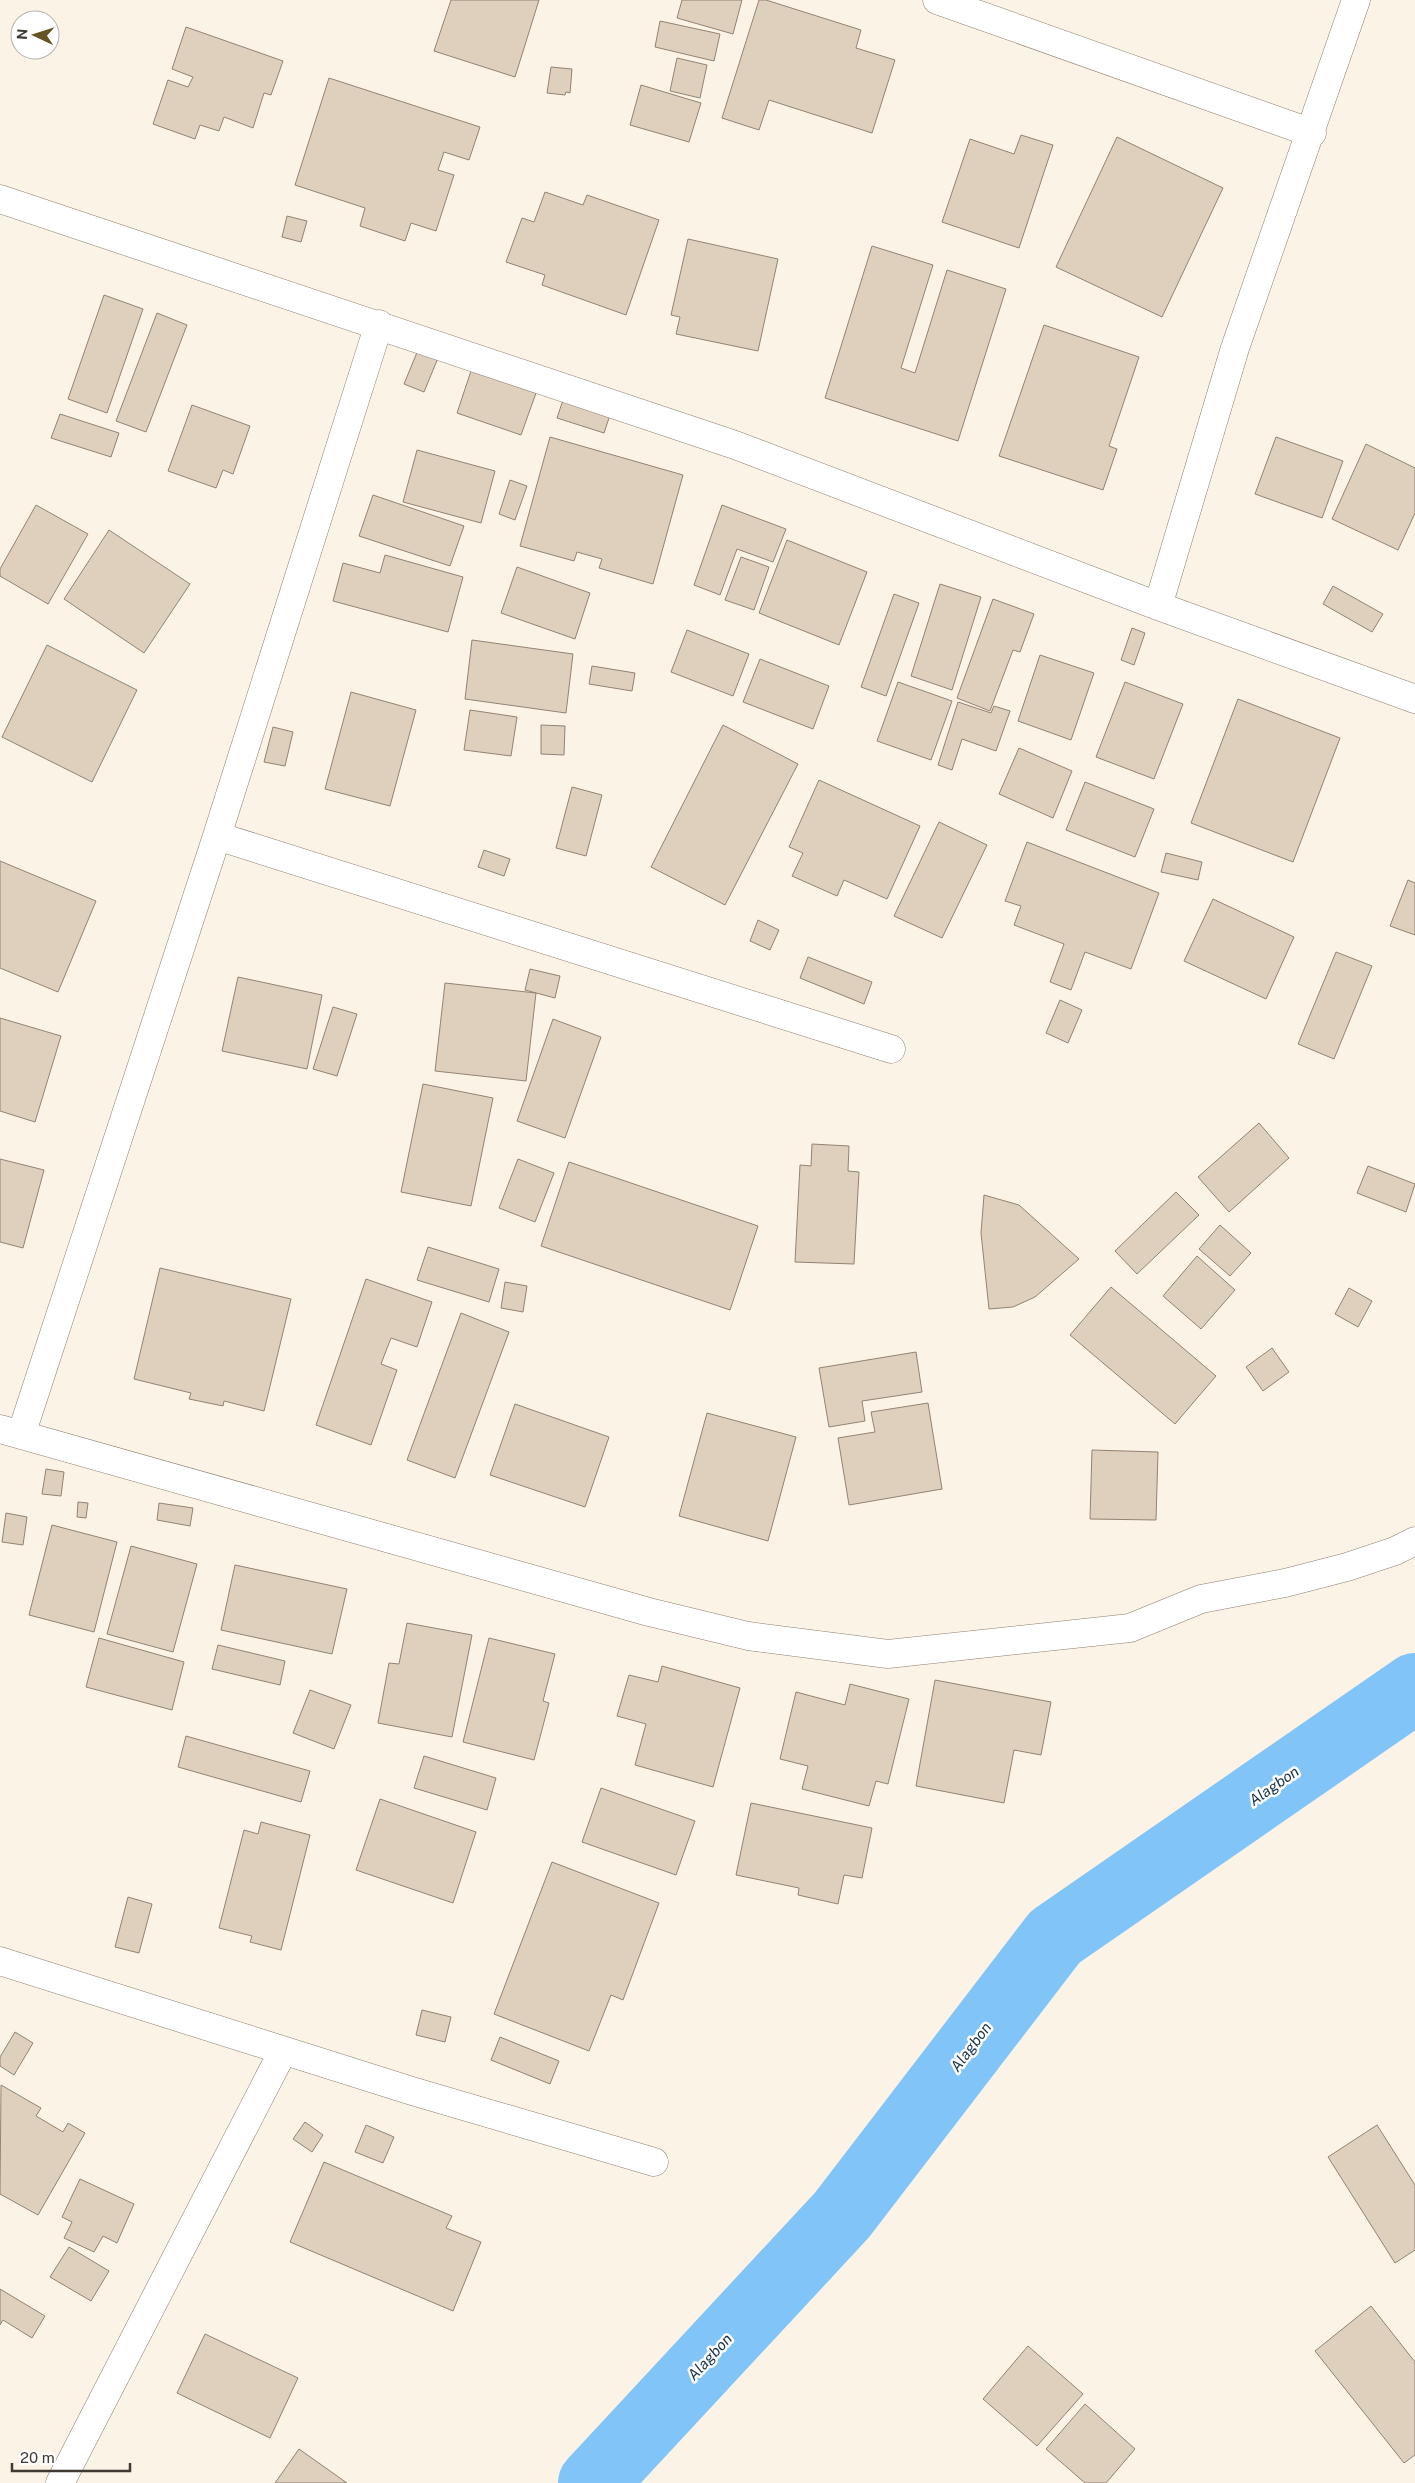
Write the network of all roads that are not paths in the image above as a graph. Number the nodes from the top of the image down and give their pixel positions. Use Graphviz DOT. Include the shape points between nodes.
graph roads {
  1 [pos="937,0"];
  2 [pos="1356,0"];
  3 [pos="1312,133"];
  4 [pos="0,198"];
  5 [pos="379,324"];
  6 [pos="1158,606"];
  7 [pos="1415,699"];
  8 [pos="217,836"];
  9 [pos="891,1049"];
  10 [pos="11,1432"];
  11 [pos="1415,1541"];
  12 [pos="0,1961"];
  13 [pos="284,2051"];
  14 [pos="654,2162"];
  15 [pos="60,2483"];
  1 -- 3 [label="street"];
  2 -- 3 [label="street"];
  3 -- 6 [label="street" via="1236,348"];
  4 -- 5 [label="street"];
  5 -- 6 [label="street" via="736,444"];
  5 -- 8 [label="street"];
  6 -- 7 [label="street"];
  8 -- 9 [label="street"];
  8 -- 10 [label="street"];
  10 -- 11 [label="street" via="649,1612 748,1636 888,1654 1130,1628 1201,1599 1347,1567"];
  12 -- 13 [label="street"];
  13 -- 14 [label="street"];
  13 -- 15 [label="street"];
}
